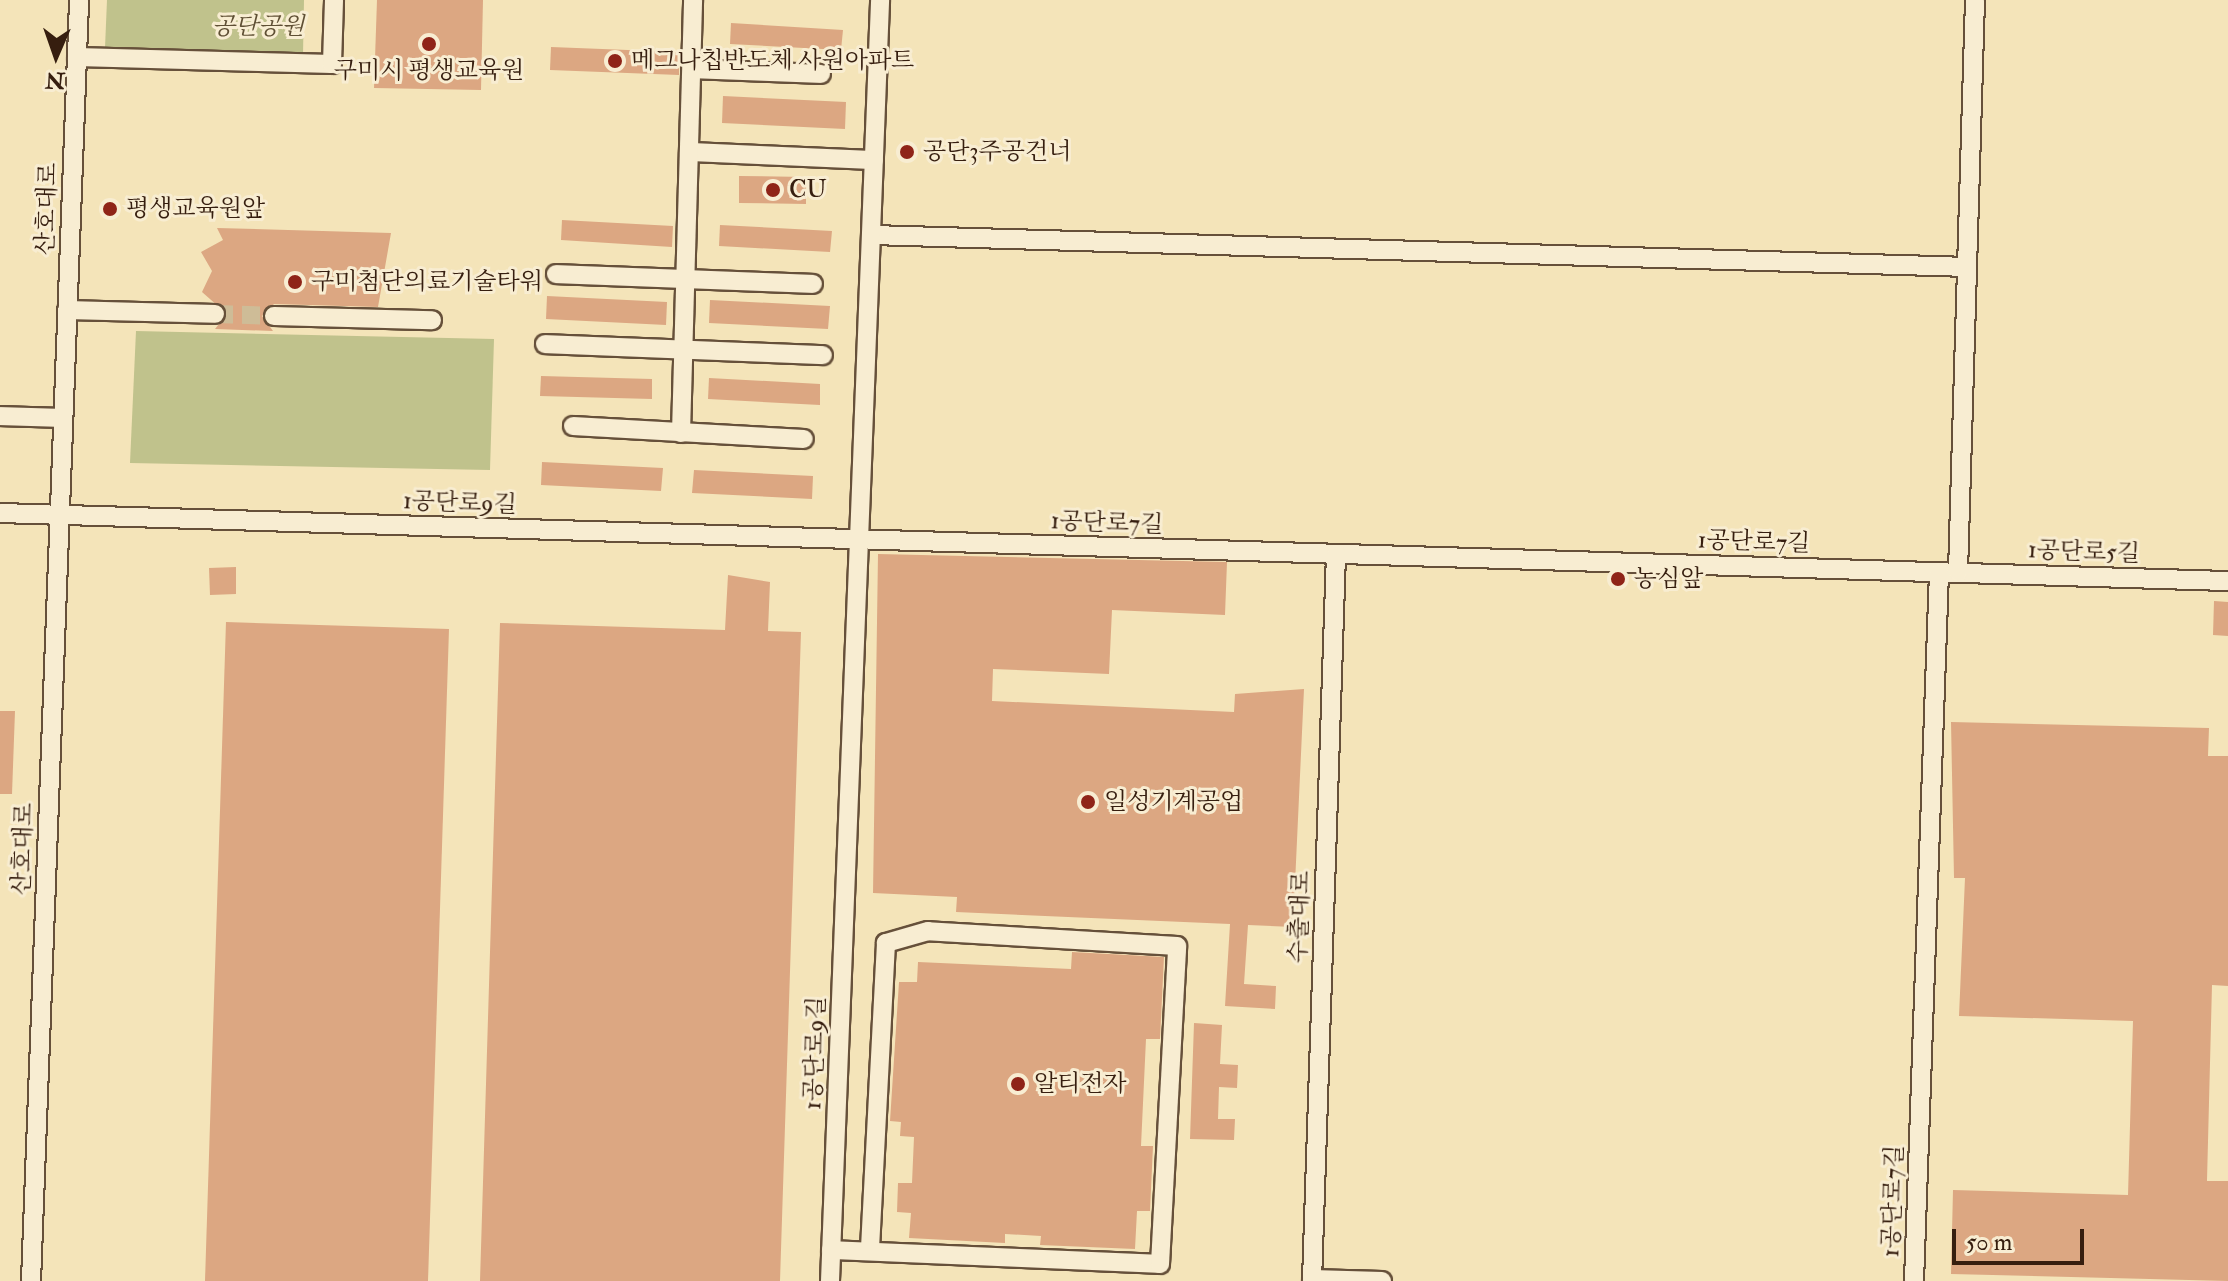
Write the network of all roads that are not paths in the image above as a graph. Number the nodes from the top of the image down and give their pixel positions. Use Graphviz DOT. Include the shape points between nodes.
graph roads {
  1 [pos="79,0"];
  2 [pos="334,0"];
  3 [pos="693,0"];
  4 [pos="880,0"];
  5 [pos="1975,0"];
  6 [pos="77,57"];
  7 [pos="692,69"];
  8 [pos="821,74"];
  9 [pos="689,152"];
  10 [pos="874,160"];
  11 [pos="871,235"];
  12 [pos="1967,267"];
  13 [pos="556,274"];
  14 [pos="686,279"];
  15 [pos="813,284"];
  16 [pos="67,310"];
  17 [pos="215,314"];
  18 [pos="274,316"];
  19 [pos="432,320"];
  20 [pos="545,344"];
  21 [pos="684,349"];
  22 [pos="823,355"];
  23 [pos="0,416"];
  24 [pos="63,418"];
  25 [pos="573,426"];
  26 [pos="681,433"];
  27 [pos="804,439"];
  28 [pos="0,513"];
  29 [pos="60,515"];
  30 [pos="859,539"];
  31 [pos="1336,554"];
  32 [pos="1948,572"];
  33 [pos="2228,581"];
  34 [pos="831,1250"];
  35 [pos="870,1251"];
  36 [pos="1312,1280"];
  37 [pos="31,1281"];
  38 [pos="830,1281"];
  39 [pos="1382,1281"];
  40 [pos="1914,1281"];
  1 -- 6 [label="street, 산호대로"];
  2 -- 6 [label="street" via="332,64"];
  3 -- 7 [label="street"];
  4 -- 10 [label="street, 1공단로9길"];
  5 -- 12 [label="street, 1공단로7길"];
  6 -- 16 [label="street, 산호대로"];
  7 -- 8 [label="street"];
  7 -- 9 [label="street"];
  9 -- 10 [label="street"];
  9 -- 14 [label="street"];
  10 -- 11 [label="street, 1공단로9길"];
  11 -- 12 [label="street"];
  11 -- 30 [label="street, 1공단로9길"];
  12 -- 32 [label="street, 1공단로7길"];
  13 -- 14 [label="street"];
  14 -- 15 [label="street"];
  14 -- 21 [label="street"];
  16 -- 17 [label="street"];
  16 -- 24 [label="street, 산호대로"];
  18 -- 19 [label="street"];
  20 -- 21 [label="street"];
  21 -- 22 [label="street"];
  21 -- 26 [label="street"];
  23 -- 24 [label="street"];
  24 -- 29 [label="street, 산호대로"];
  25 -- 26 [label="street"];
  26 -- 27 [label="street"];
  28 -- 29 [label="street"];
  29 -- 30 [label="street, 1공단로9길"];
  29 -- 37 [label="street, 산호대로"];
  30 -- 31 [label="street, 1공단로7길"];
  30 -- 34 [label="street, 1공단로9길"];
  31 -- 32 [label="street, 1공단로7길"];
  31 -- 36 [label="street, 수출대로"];
  32 -- 33 [label="street, 1공단로5길"];
  32 -- 40 [label="street, 1공단로7길"];
  34 -- 35 [label="street"];
  34 -- 38 [label="street, 1공단로9길"];
  35 -- 35 [label="street" via="1160,1264 1177,946 928,931 886,943"];
  36 -- 39 [label="street"];
}
